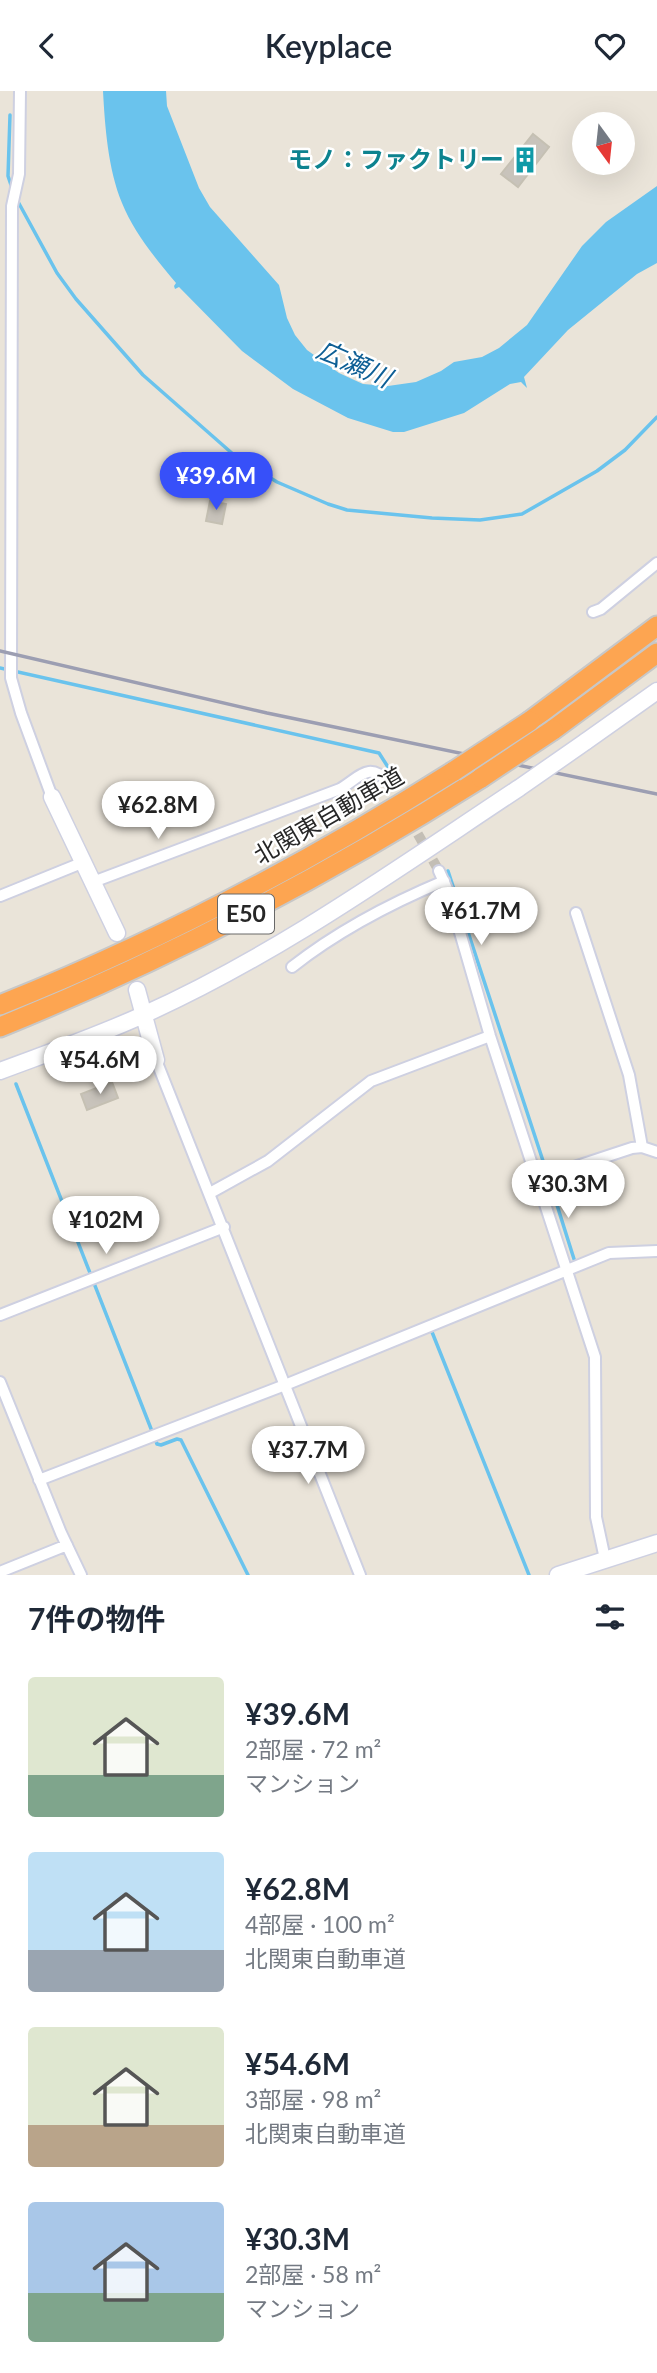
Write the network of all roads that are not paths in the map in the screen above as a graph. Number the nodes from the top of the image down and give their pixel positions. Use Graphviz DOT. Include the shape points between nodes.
graph roads {
  1 [pos="20,91"];
  2 [pos="657,563"];
  3 [pos="593,612"];
  4 [pos="657,626"];
  5 [pos="657,653"];
  6 [pos="6,679"];
  7 [pos="657,691"];
  8 [pos="388,782"];
  9 [pos="52,797"];
  10 [pos="83,862"];
  11 [pos="93,881"];
  12 [pos="0,896"];
  13 [pos="576,913"];
  14 [pos="117,933"];
  15 [pos="292,967"];
  16 [pos="137,990"];
  17 [pos="0,1005"];
  18 [pos="143,1015"];
  19 [pos="0,1027"];
  20 [pos="491,1036"];
  21 [pos="156,1061"];
  22 [pos="0,1071"];
  23 [pos="642,1147"];
  24 [pos="657,1152"];
  25 [pos="538,1179"];
  26 [pos="210,1193"];
  27 [pos="224,1227"];
  28 [pos="657,1251"];
  29 [pos="566,1269"];
  30 [pos="0,1315"];
  31 [pos="0,1382"];
  32 [pos="285,1385"];
  33 [pos="39,1479"];
  34 [pos="657,1543"];
  35 [pos="67,1545"];
  36 [pos="606,1559"];
  37 [pos="0,1571"];
  38 [pos="80,1575"];
  39 [pos="360,1575"];
  40 [pos="558,1575"];
  1 -- 6 [label="street" via="19,174 12,206"];
  2 -- 3 [label="street"];
  4 -- 17 [label="highway, 北関東自動車道 / E50, bridge" via="530,721 349,835 235,898"];
  5 -- 19 [label="highway, 北関東自動車道 / E50, bridge" via="481,778 292,891 165,955"];
  6 -- 9 [label="street"];
  7 -- 18 [label="street, bridge" via="394,871 231,971"];
  8 -- 11 [label="street" via="380,773 366,772 340,789"];
  9 -- 10 [label="street"];
  10 -- 11 [label="street"];
  10 -- 12 [label="street"];
  11 -- 14 [label="street"];
  13 -- 23 [label="street" via="629,1075"];
  15 -- 20 [label="street" via="348,928 441,876"];
  16 -- 18 [label="street"];
  18 -- 21 [label="street"];
  18 -- 22 [label="street"];
  20 -- 25 [label="street"];
  20 -- 26 [label="street" via="371,1081 268,1161"];
  21 -- 26 [label="street"];
  23 -- 24 [label="street"];
  23 -- 25 [label="street"];
  25 -- 29 [label="street"];
  26 -- 27 [label="street"];
  27 -- 30 [label="street"];
  27 -- 32 [label="street"];
  28 -- 29 [label="street" via="615,1252"];
  29 -- 32 [label="street"];
  29 -- 36 [label="street" via="595,1357 596,1517"];
  31 -- 33 [label="street"];
  32 -- 33 [label="street"];
  32 -- 39 [label="street"];
  33 -- 35 [label="street"];
  34 -- 36 [label="street"];
  35 -- 37 [label="street"];
  35 -- 38 [label="street"];
  36 -- 40 [label="street"];
}
